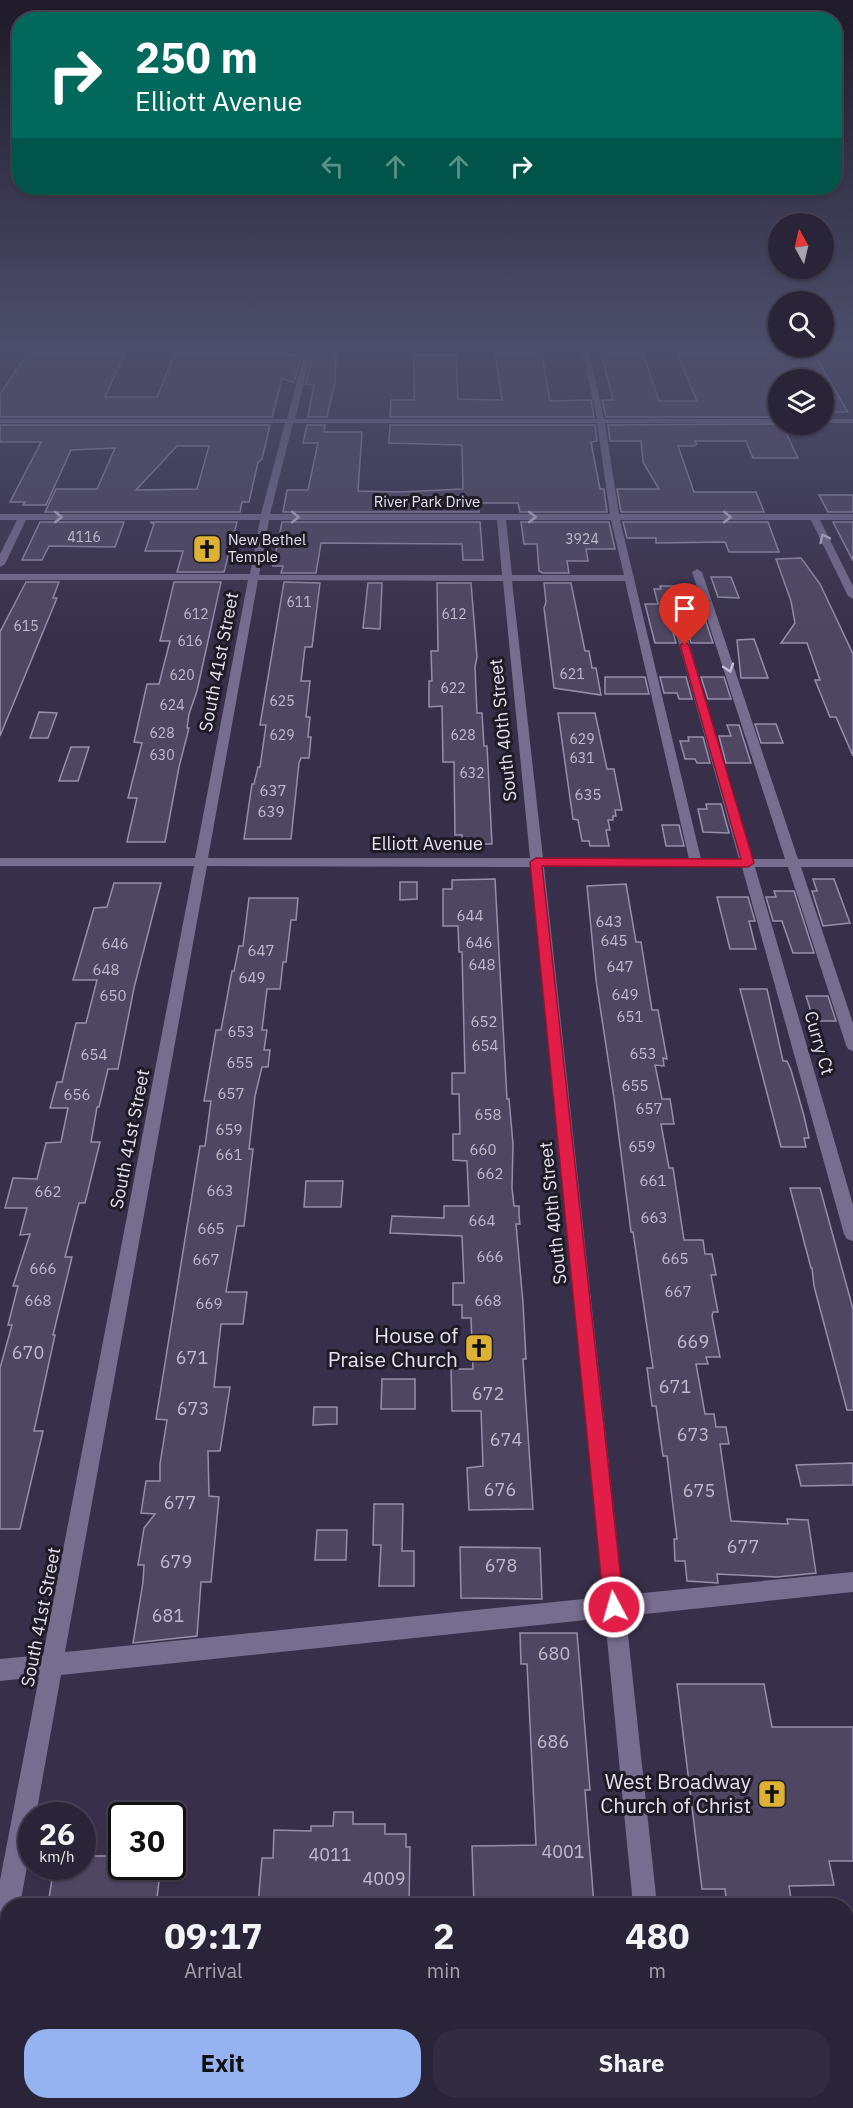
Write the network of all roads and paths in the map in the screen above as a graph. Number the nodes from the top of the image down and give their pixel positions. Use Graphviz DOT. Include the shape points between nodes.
graph roads {
  1 [pos="284,442"];
  2 [pos="604,442"];
  3 [pos="0,517"];
  4 [pos="23,517"];
  5 [pos="265,517"];
  6 [pos="501,517"];
  7 [pos="615,517"];
  8 [pos="814,517"];
  9 [pos="853,517"];
  10 [pos="0,564"];
  11 [pos="698,572"];
  12 [pos="841,572"];
  13 [pos="853,572"];
  14 [pos="0,577"];
  15 [pos="254,578"];
  16 [pos="507,578"];
  17 [pos="630,579"];
  18 [pos="853,596"];
  19 [pos="672,602"];
  20 [pos="0,862"];
  21 [pos="201,862"];
  22 [pos="536,862"];
  23 [pos="696,862"];
  24 [pos="748,863"];
  25 [pos="794,863"];
  26 [pos="853,863"];
  27 [pos="853,1045"];
  28 [pos="853,1234"];
  29 [pos="853,1582"];
  30 [pos="614,1607"];
  31 [pos="52,1665"];
  32 [pos="0,1670"];
  33 [pos="9,1898"];
  34 [pos="644,1898"];
  1 -- 5 [label="street, South 41st Street"];
  2 -- 7 [label="street"];
  3 -- 4 [label="street, River Park Drive"];
  4 -- 5 [label="street, River Park Drive, one-way"];
  4 -- 10 [label="street"];
  5 -- 6 [label="street, River Park Drive, one-way"];
  5 -- 15 [label="street, South 41st Street"];
  6 -- 7 [label="street, River Park Drive, one-way"];
  6 -- 16 [label="street, South 40th Street"];
  7 -- 8 [label="street, River Park Drive, one-way"];
  7 -- 17 [label="street"];
  8 -- 9 [label="street, River Park Drive"];
  12 -- 8 [label="street, one-way"];
  11 -- 25 [label="street, one-way"];
  12 -- 13 [label="street"];
  12 -- 18 [label="street"];
  14 -- 15 [label="street"];
  15 -- 16 [label="street"];
  15 -- 21 [label="street, South 41st Street"];
  16 -- 17 [label="street"];
  16 -- 22 [label="street, South 40th Street"];
  17 -- 23 [label="street"];
  19 -- 24 [label="street, Curry Ct"];
  20 -- 21 [label="street, Elliott Avenue"];
  21 -- 22 [label="street, Elliott Avenue"];
  21 -- 31 [label="street, South 41st Street"];
  22 -- 23 [label="street, Elliott Avenue"];
  22 -- 30 [label="street, South 40th Street"];
  23 -- 24 [label="street, Elliott Avenue"];
  24 -- 25 [label="street, Elliott Avenue"];
  24 -- 28 [label="street, Curry Ct"];
  25 -- 26 [label="street, Elliott Avenue"];
  25 -- 27 [label="street"];
  29 -- 30 [label="street"];
  30 -- 31 [label="street"];
  30 -- 34 [label="street, South 40th Street"];
  31 -- 32 [label="street"];
  31 -- 33 [label="street, South 41st Street"];
}
